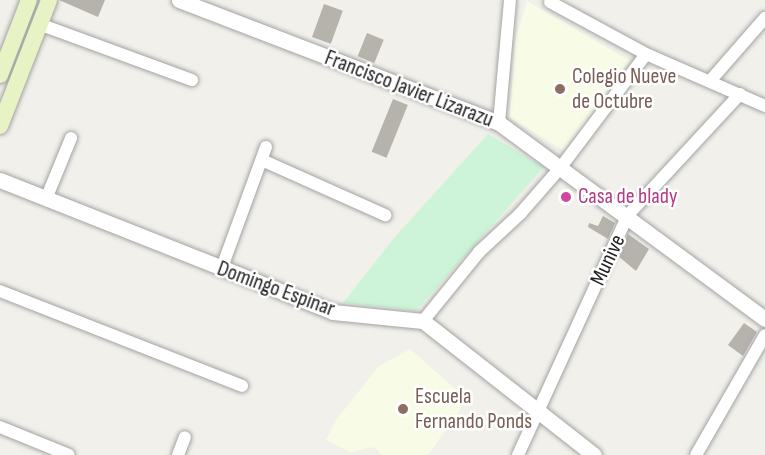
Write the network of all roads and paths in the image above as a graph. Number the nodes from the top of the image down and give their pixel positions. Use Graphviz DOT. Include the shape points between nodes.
graph roads {
  1 [pos="29,0"];
  2 [pos="49,0"];
  3 [pos="179,0"];
  4 [pos="510,0"];
  5 [pos="550,2"];
  6 [pos="765,18"];
  7 [pos="39,24"];
  8 [pos="646,54"];
  9 [pos="2,64"];
  10 [pos="23,66"];
  11 [pos="192,80"];
  12 [pos="710,81"];
  13 [pos="740,94"];
  14 [pos="765,106"];
  15 [pos="499,123"];
  16 [pos="0,126"];
  17 [pos="71,138"];
  18 [pos="266,147"];
  19 [pos="264,161"];
  20 [pos="561,167"];
  21 [pos="0,180"];
  22 [pos="46,199"];
  23 [pos="385,214"];
  24 [pos="628,215"];
  25 [pos="221,270"];
  26 [pos="0,291"];
  27 [pos="765,320"];
  28 [pos="423,321"];
  29 [pos="765,335"];
  30 [pos="242,386"];
  31 [pos="539,411"];
  32 [pos="0,427"];
  33 [pos="185,437"];
  34 [pos="69,455"];
  35 [pos="178,455"];
  36 [pos="518,455"];
  37 [pos="594,455"];
  38 [pos="696,455"];
  1 -- 9 [label="main road"];
  2 -- 7 [label="main road"];
  3 -- 15 [label="street, Francisco Javier Lizarazu"];
  4 -- 15 [label="street"];
  5 -- 8 [label="street"];
  6 -- 12 [label="street"];
  7 -- 10 [label="main road"];
  7 -- 11 [label="street"];
  8 -- 12 [label="street"];
  8 -- 20 [label="street"];
  9 -- 10 [label="street"];
  10 -- 16 [label="main road"];
  12 -- 13 [label="street"];
  13 -- 14 [label="street"];
  13 -- 24 [label="street, Munive"];
  15 -- 20 [label="street, Francisco Javier Lizarazu"];
  17 -- 22 [label="street"];
  18 -- 19 [label="street"];
  19 -- 23 [label="street"];
  19 -- 25 [label="street"];
  20 -- 24 [label="street, Francisco Javier Lizarazu"];
  20 -- 28 [label="street" via="520,214 478,252"];
  21 -- 22 [label="street, Domingo Espinar"];
  22 -- 25 [label="street, Domingo Espinar"];
  24 -- 27 [label="street, Francisco Javier Lizarazu"];
  24 -- 31 [label="street, Munive"];
  25 -- 28 [label="street, Domingo Espinar" via="333,312"];
  26 -- 30 [label="street"];
  28 -- 31 [label="street"];
  29 -- 38 [label="street"];
  31 -- 36 [label="street, Munive"];
  31 -- 37 [label="street"];
  32 -- 34 [label="street"];
  33 -- 35 [label="street"];
}
